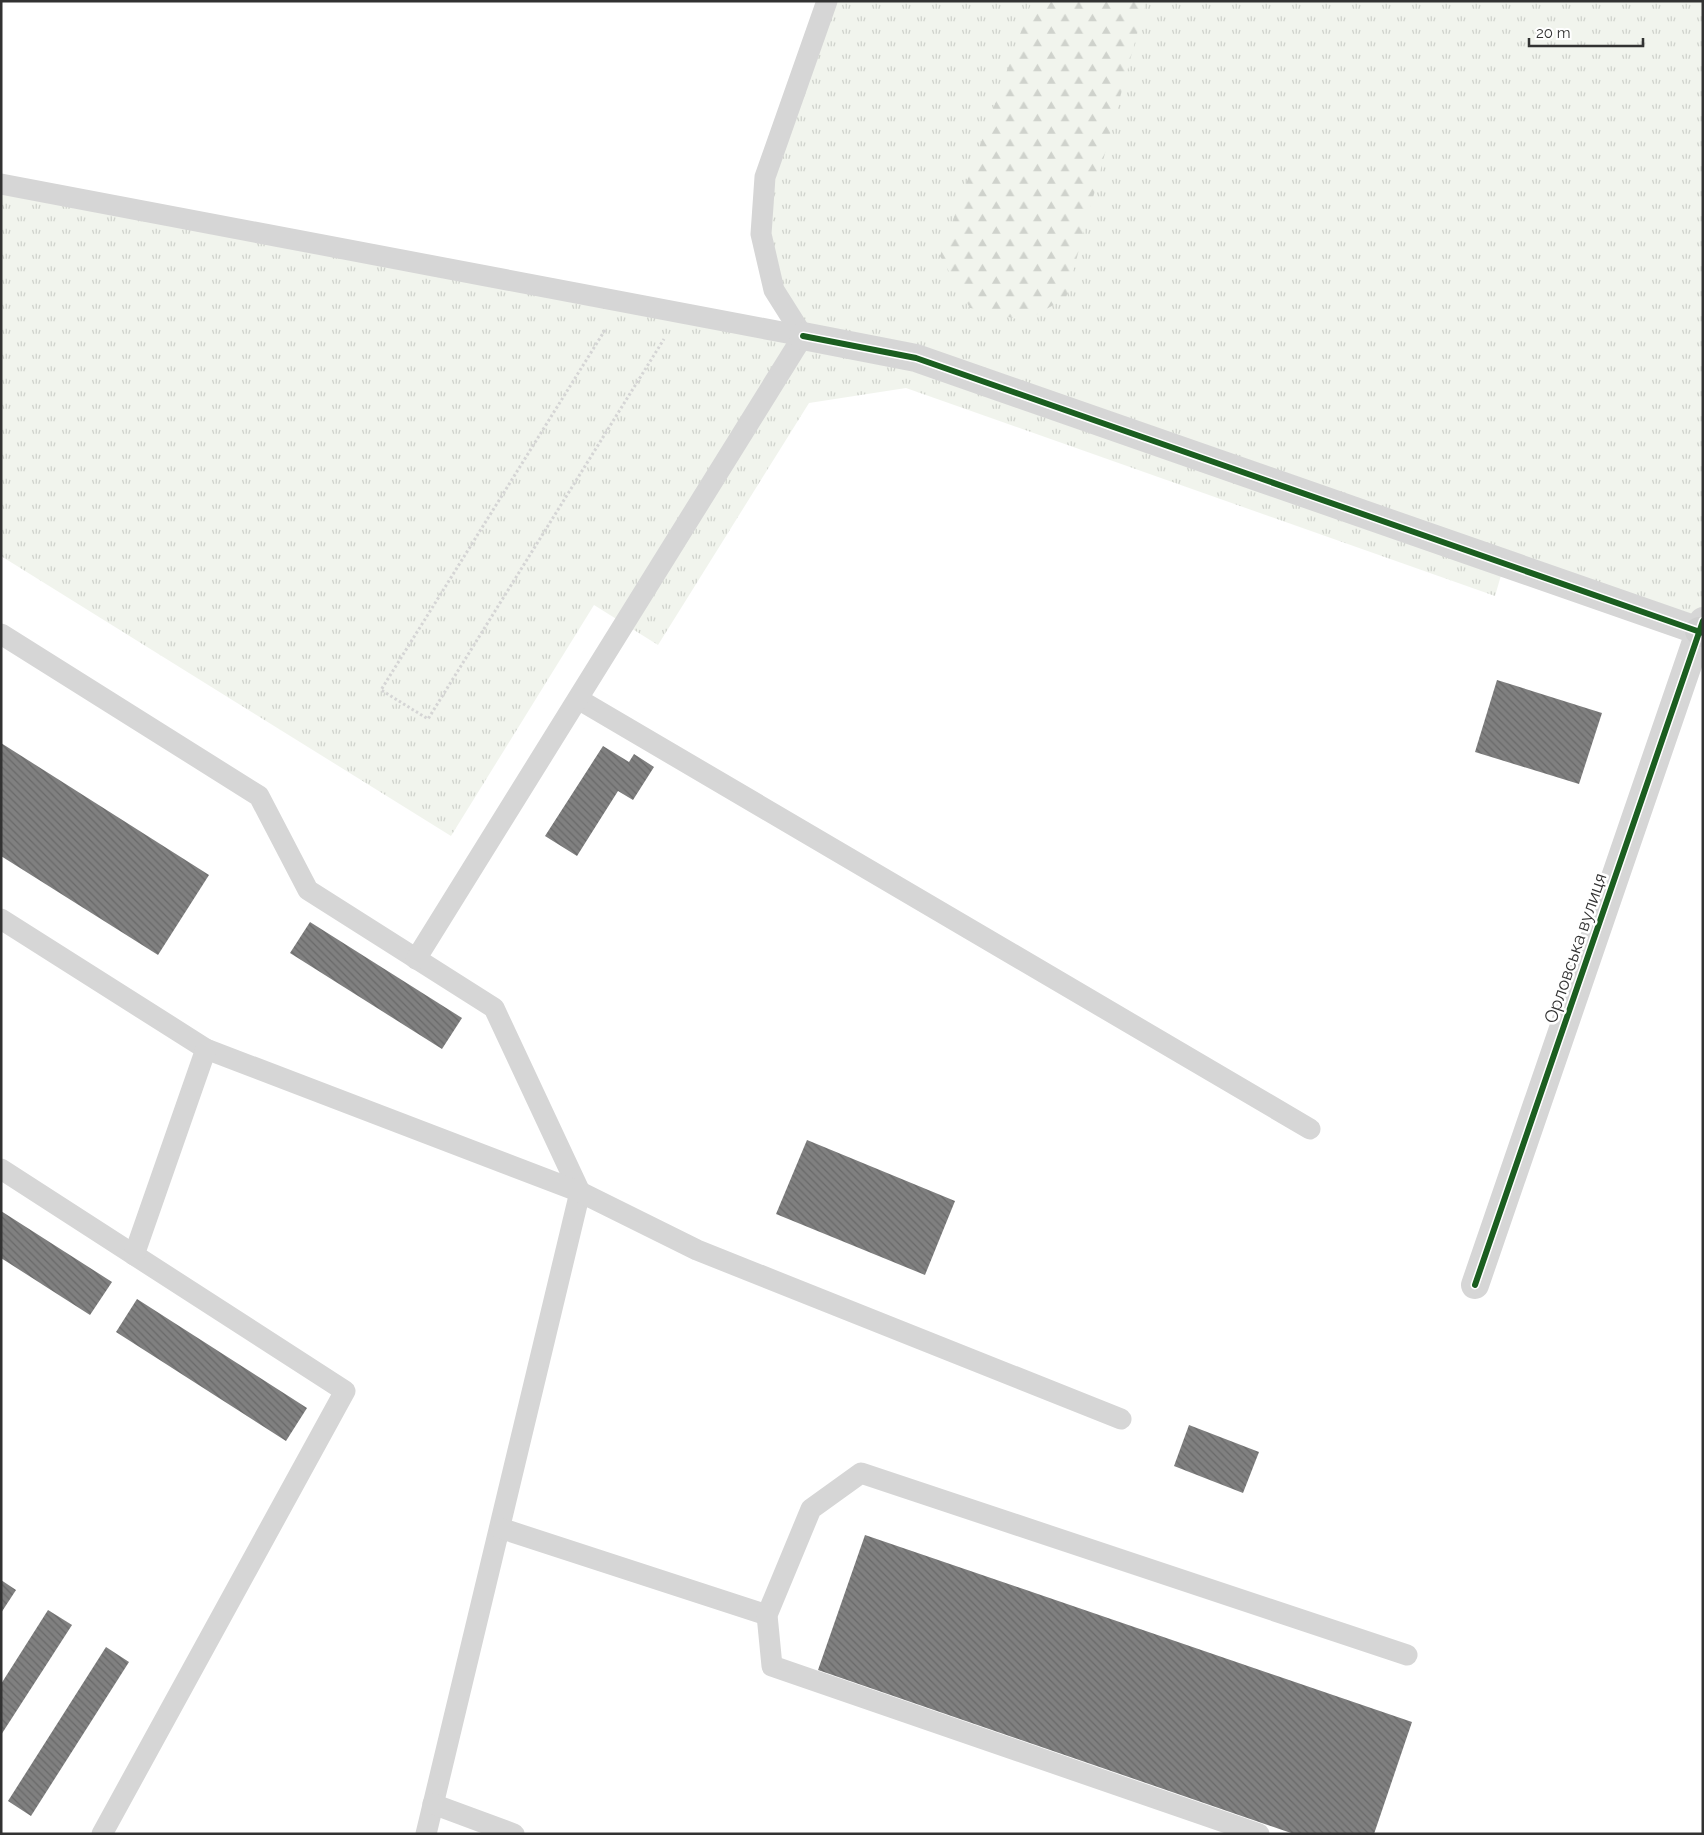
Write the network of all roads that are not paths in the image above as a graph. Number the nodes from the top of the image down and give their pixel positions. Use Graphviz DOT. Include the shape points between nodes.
graph roads {
  1 [pos="827,1"];
  2 [pos="1,184"];
  3 [pos="803,336"];
  4 [pos="1702,628"];
  5 [pos="1,634"];
  6 [pos="578,699"];
  7 [pos="1,919"];
  8 [pos="416,959"];
  9 [pos="206,1049"];
  10 [pos="1310,1128"];
  11 [pos="1,1170"];
  12 [pos="580,1192"];
  13 [pos="134,1255"];
  14 [pos="1476,1286"];
  15 [pos="1121,1419"];
  16 [pos="500,1528"];
  17 [pos="767,1615"];
  18 [pos="1408,1656"];
  19 [pos="433,1804"];
  20 [pos="102,1834"];
  21 [pos="426,1834"];
  22 [pos="514,1834"];
  23 [pos="1259,1834"];
  1 -- 3 [label="lane" via="766,177 761,234 774,290"];
  2 -- 3 [label="lane"];
  3 -- 4 [label="street" via="916,358"];
  3 -- 6 [label="lane"];
  4 -- 14 [label="street, Орловська вулиця"];
  5 -- 8 [label="lane" via="259,796 308,890"];
  6 -- 8 [label="lane"];
  6 -- 10 [label="lane"];
  7 -- 9 [label="lane"];
  8 -- 12 [label="lane" via="494,1008"];
  9 -- 12 [label="lane"];
  9 -- 13 [label="lane"];
  11 -- 13 [label="lane"];
  12 -- 15 [label="lane" via="697,1250"];
  12 -- 16 [label="lane"];
  13 -- 20 [label="lane" via="345,1391"];
  16 -- 17 [label="lane"];
  16 -- 19 [label="lane"];
  17 -- 18 [label="lane" via="811,1509 861,1473"];
  17 -- 23 [label="lane" via="772,1666"];
  19 -- 21 [label="lane"];
  19 -- 22 [label="lane"];
}
